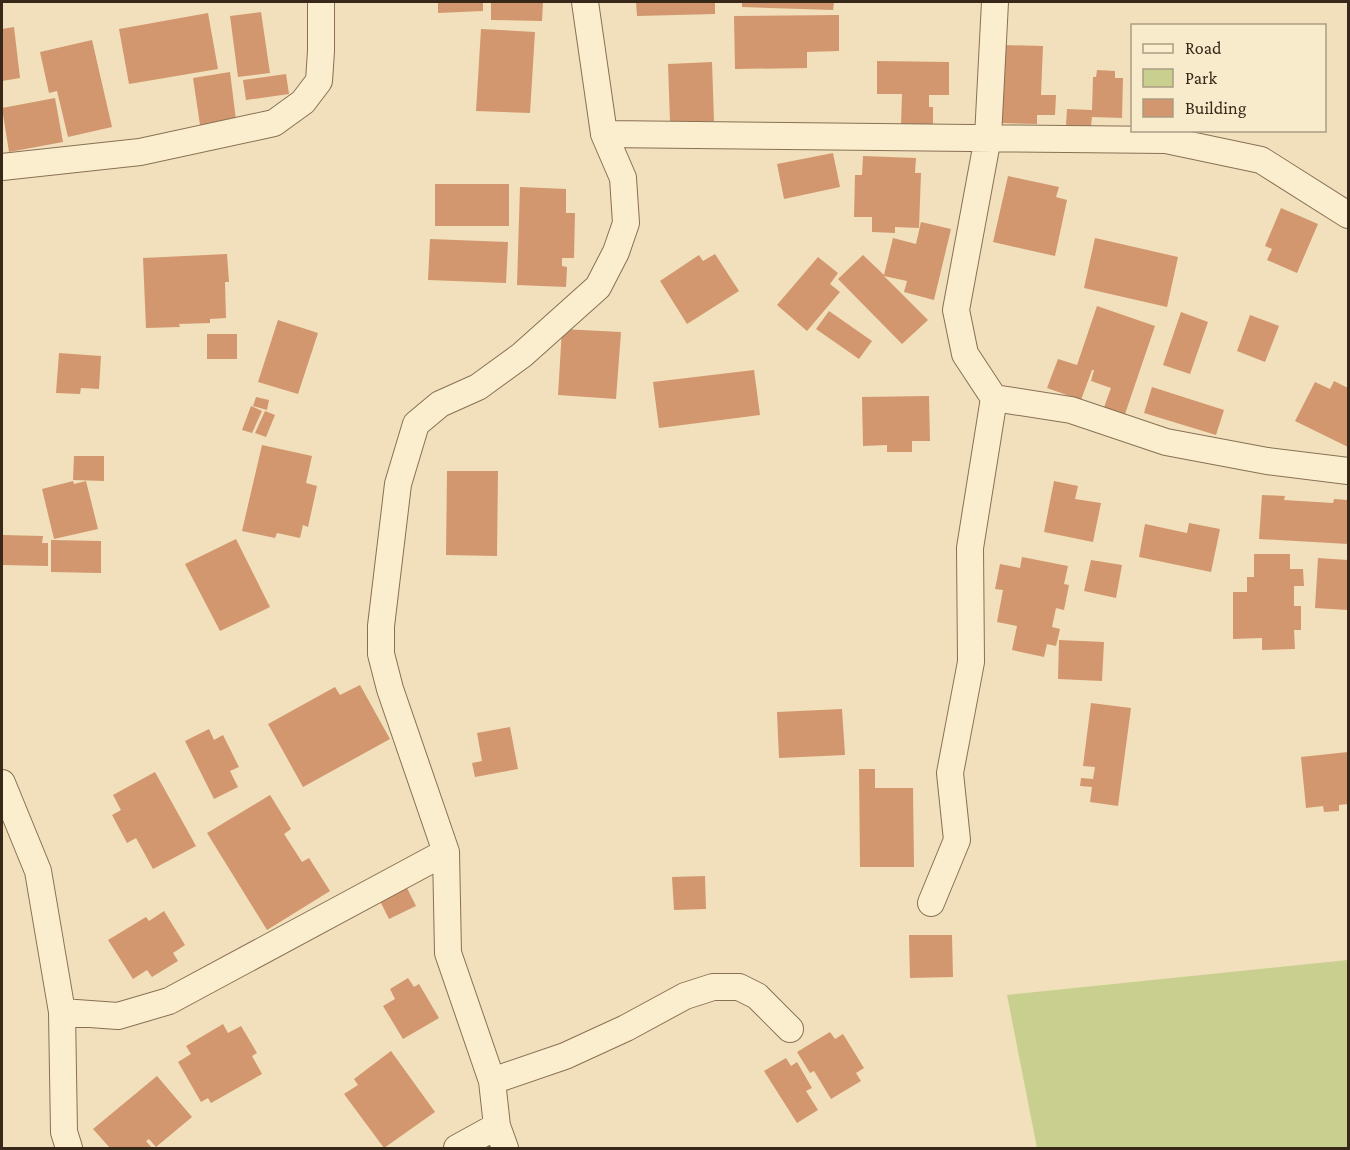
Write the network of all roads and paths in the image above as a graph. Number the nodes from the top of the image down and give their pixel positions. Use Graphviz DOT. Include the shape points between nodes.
graph roads {
  1 [pos="321,2"];
  2 [pos="585,2"];
  3 [pos="995,2"];
  4 [pos="604,134"];
  5 [pos="988,137"];
  6 [pos="2,167"];
  7 [pos="1348,215"];
  8 [pos="994,398"];
  9 [pos="1348,471"];
  10 [pos="2,783"];
  11 [pos="446,852"];
  12 [pos="932,903"];
  13 [pos="62,1012"];
  14 [pos="790,1029"];
  15 [pos="492,1081"];
  16 [pos="501,1137"];
  17 [pos="69,1149"];
  18 [pos="457,1149"];
  1 -- 6 [label="street" via="318,81 303,102 274,123 140,152"];
  2 -- 4 [label="street"];
  3 -- 5 [label="street"];
  4 -- 5 [label="street"];
  4 -- 11 [label="street" via="623,178 626,223 598,287 522,355 478,387 440,404 416,423 398,484 381,654"];
  5 -- 7 [label="street" via="1166,140 1261,160"];
  5 -- 8 [label="street" via="956,310 965,354"];
  8 -- 9 [label="street" via="1071,410 1166,442"];
  8 -- 12 [label="street" via="970,548 971,662 950,773 957,840"];
  10 -- 13 [label="street" via="38,871"];
  11 -- 13 [label="street" via="169,1001 118,1016"];
  11 -- 15 [label="street" via="448,953"];
  13 -- 17 [label="street" via="64,1132"];
  14 -- 15 [label="street" via="757,996 739,987 713,987 685,996 566,1056"];
  15 -- 16 [label="street"];
  16 -- 18 [label="street"];
}
